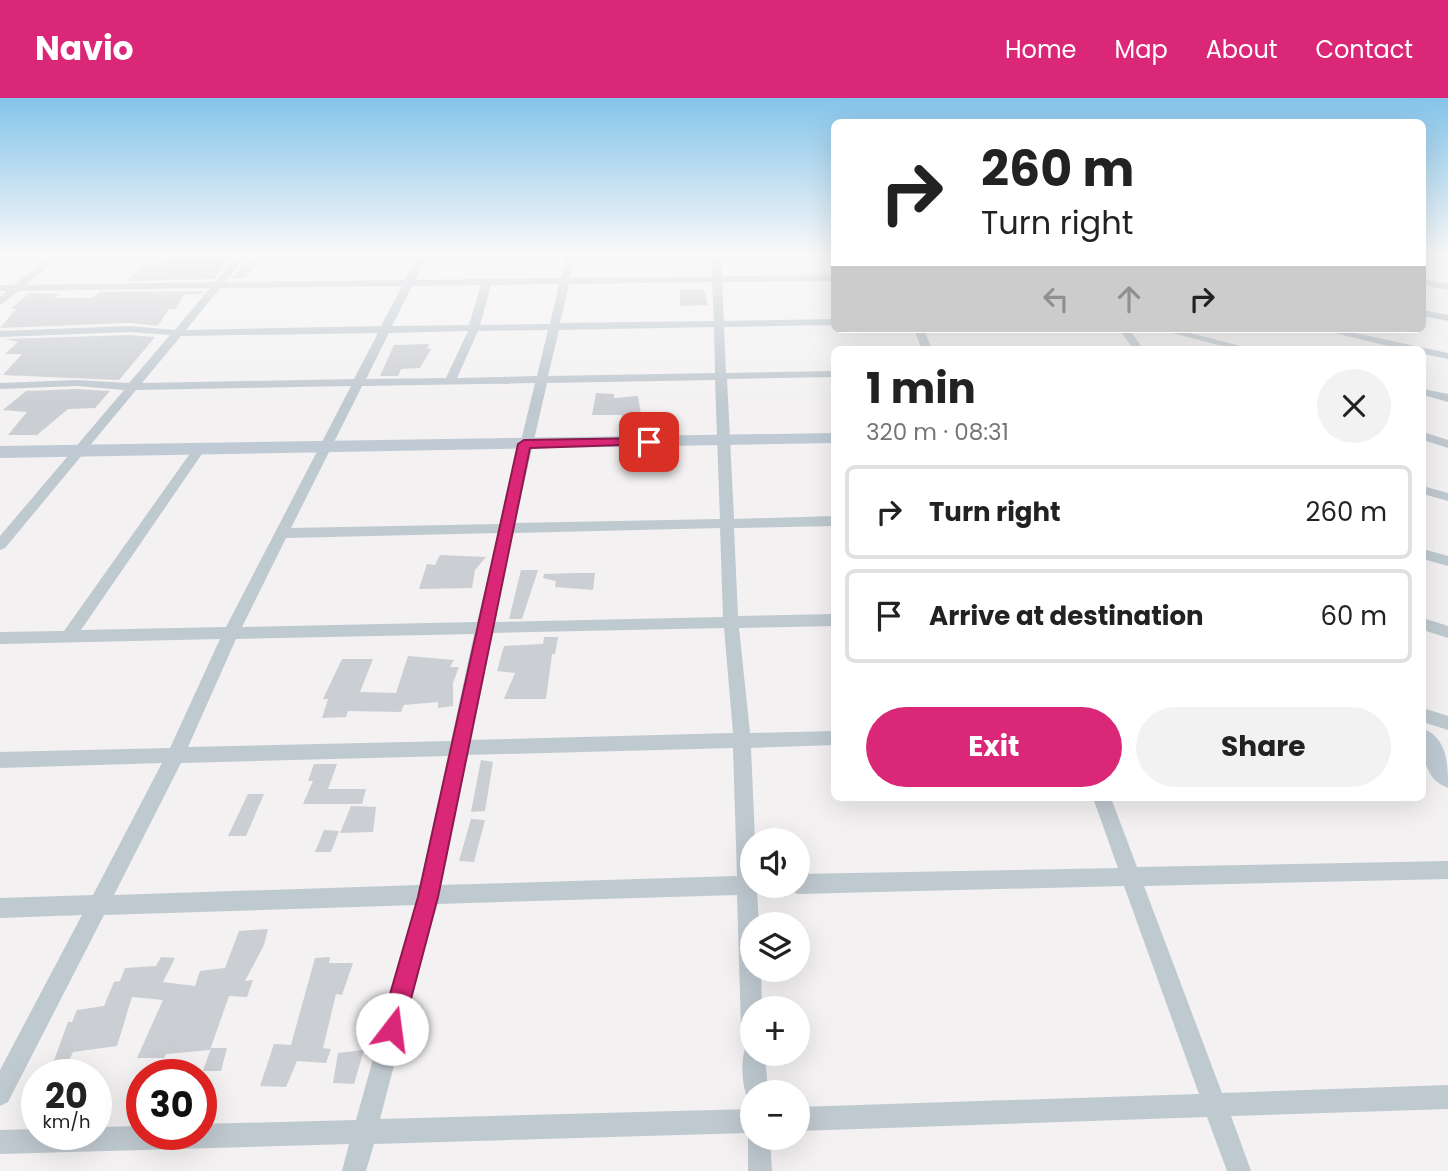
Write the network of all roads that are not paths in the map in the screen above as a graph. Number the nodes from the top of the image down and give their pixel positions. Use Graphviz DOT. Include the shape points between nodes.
graph roads {
  1 [pos="202,305"];
  2 [pos="398,305"];
  3 [pos="480,305"];
  4 [pos="560,305"];
  5 [pos="718,305"];
  6 [pos="1426,314"];
  7 [pos="1448,318"];
  8 [pos="831,322"];
  9 [pos="718,324"];
  10 [pos="555,326"];
  11 [pos="474,327"];
  12 [pos="387,329"];
  13 [pos="178,333"];
  14 [pos="1180,333"];
  15 [pos="1361,333"];
  16 [pos="0,334"];
  17 [pos="1234,346"];
  18 [pos="1407,346"];
  19 [pos="1426,351"];
  20 [pos="1448,356"];
  21 [pos="831,374"];
  22 [pos="722,375"];
  23 [pos="540,378"];
  24 [pos="450,381"];
  25 [pos="359,383"];
  26 [pos="0,386"];
  27 [pos="133,387"];
  28 [pos="1426,393"];
  29 [pos="1448,398"];
  30 [pos="1426,437"];
  31 [pos="831,438"];
  32 [pos="723,440"];
  33 [pos="524,444"];
  34 [pos="1448,444"];
  35 [pos="325,447"];
  36 [pos="200,448"];
  37 [pos="79,450"];
  38 [pos="0,452"];
  39 [pos="1426,492"];
  40 [pos="1448,498"];
  41 [pos="831,521"];
  42 [pos="728,522"];
  43 [pos="507,526"];
  44 [pos="282,533"];
  45 [pos="0,545"];
  46 [pos="1426,555"];
  47 [pos="1448,561"];
  48 [pos="831,620"];
  49 [pos="731,622"];
  50 [pos="1426,625"];
  51 [pos="483,629"];
  52 [pos="1448,632"];
  53 [pos="231,633"];
  54 [pos="69,636"];
  55 [pos="0,638"];
  56 [pos="1426,716"];
  57 [pos="1448,723"];
  58 [pos="831,738"];
  59 [pos="742,740"];
  60 [pos="1426,744"];
  61 [pos="460,746"];
  62 [pos="176,755"];
  63 [pos="0,760"];
  64 [pos="1448,777"];
  65 [pos="1103,801"];
  66 [pos="746,828"];
  67 [pos="1448,870"];
  68 [pos="1131,877"];
  69 [pos="810,884"];
  70 [pos="740,885"];
  71 [pos="428,897"];
  72 [pos="749,898"];
  73 [pos="97,904"];
  74 [pos="0,908"];
  75 [pos="751,996"];
  76 [pos="0,1094"];
  77 [pos="1448,1097"];
  78 [pos="1213,1103"];
  79 [pos="810,1119"];
  80 [pos="740,1121"];
  81 [pos="363,1134"];
  82 [pos="0,1142"];
  83 [pos="759,1150"];
  84 [pos="355,1171"];
  85 [pos="761,1171"];
  86 [pos="1239,1171"];
  1 -- 13 [label="street"];
  2 -- 12 [label="street"];
  3 -- 11 [label="street"];
  4 -- 10 [label="street"];
  5 -- 9 [label="street"];
  6 -- 7 [label="street"];
  8 -- 9 [label="street"];
  9 -- 10 [label="street"];
  9 -- 22 [label="street"];
  10 -- 11 [label="street"];
  10 -- 23 [label="street"];
  11 -- 12 [label="street"];
  11 -- 24 [label="street"];
  12 -- 13 [label="street"];
  12 -- 25 [label="street"];
  13 -- 16 [label="street" via="130,329"];
  13 -- 27 [label="street"];
  14 -- 17 [label="street"];
  15 -- 18 [label="street"];
  19 -- 20 [label="street"];
  21 -- 22 [label="street"];
  22 -- 23 [label="street"];
  22 -- 32 [label="street"];
  23 -- 24 [label="street"];
  23 -- 33 [label="street"];
  24 -- 25 [label="street"];
  25 -- 27 [label="street"];
  25 -- 35 [label="street"];
  26 -- 27 [label="street" via="77,383"];
  27 -- 37 [label="street"];
  28 -- 29 [label="street"];
  30 -- 34 [label="street"];
  31 -- 32 [label="street"];
  32 -- 33 [label="street"];
  32 -- 42 [label="street"];
  33 -- 35 [label="street"];
  33 -- 43 [label="street"];
  35 -- 36 [label="street"];
  35 -- 44 [label="street"];
  36 -- 37 [label="street"];
  36 -- 54 [label="street"];
  37 -- 38 [label="street"];
  37 -- 45 [label="street"];
  39 -- 40 [label="street"];
  41 -- 42 [label="street"];
  42 -- 43 [label="street"];
  42 -- 49 [label="street"];
  43 -- 44 [label="street"];
  43 -- 51 [label="street"];
  44 -- 53 [label="street"];
  46 -- 47 [label="street"];
  48 -- 49 [label="street"];
  49 -- 51 [label="street"];
  49 -- 59 [label="street"];
  50 -- 52 [label="street"];
  51 -- 53 [label="street"];
  51 -- 61 [label="street"];
  53 -- 54 [label="street"];
  53 -- 62 [label="street"];
  54 -- 55 [label="street"];
  56 -- 57 [label="street"];
  58 -- 59 [label="street"];
  59 -- 61 [label="street"];
  59 -- 66 [label="street"];
  60 -- 64 [label="street"];
  61 -- 62 [label="street"];
  61 -- 71 [label="street"];
  62 -- 63 [label="street"];
  62 -- 73 [label="street"];
  65 -- 68 [label="street"];
  67 -- 68 [label="street"];
  68 -- 69 [label="street"];
  68 -- 78 [label="street"];
  70 -- 71 [label="street"];
  71 -- 73 [label="street"];
  71 -- 81 [label="street"];
  72 -- 75 [label="street"];
  73 -- 74 [label="street"];
  73 -- 76 [label="street"];
  77 -- 78 [label="street"];
  78 -- 79 [label="street"];
  78 -- 86 [label="street"];
  80 -- 81 [label="street"];
  81 -- 82 [label="street"];
  81 -- 84 [label="street"];
  83 -- 85 [label="street"];
}
